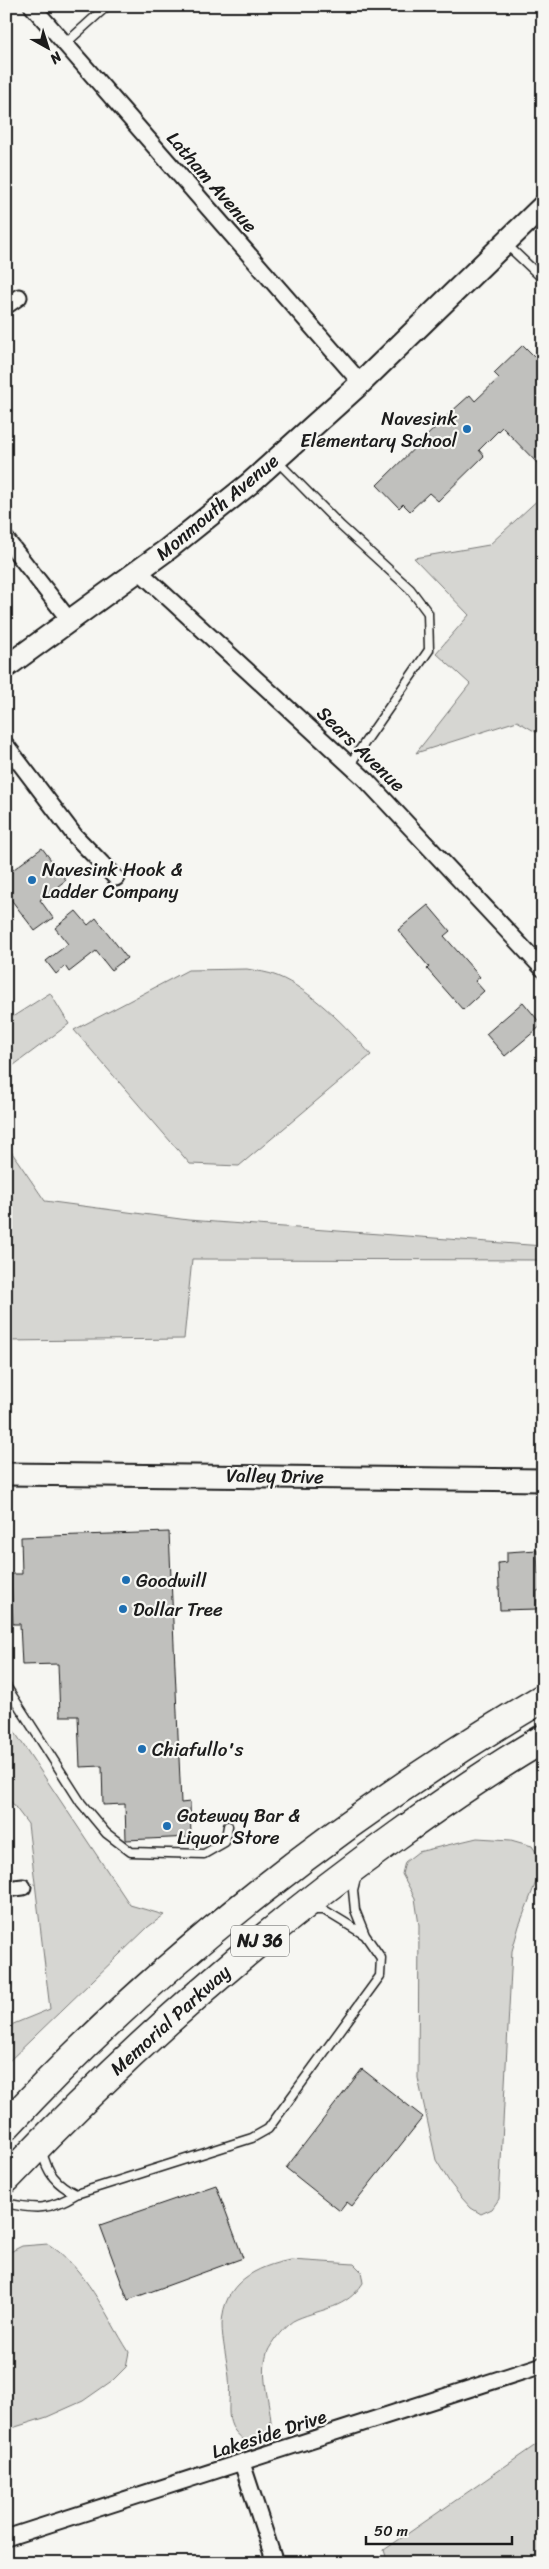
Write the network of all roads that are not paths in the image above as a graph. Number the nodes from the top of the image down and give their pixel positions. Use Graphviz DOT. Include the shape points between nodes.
graph roads {
  1 [pos="32,6"];
  2 [pos="107,6"];
  3 [pos="65,44"];
  4 [pos="543,206"];
  5 [pos="505,243"];
  6 [pos="543,279"];
  7 [pos="361,383"];
  8 [pos="275,459"];
  9 [pos="6,539"];
  10 [pos="139,571"];
  11 [pos="70,620"];
  12 [pos="6,667"];
  13 [pos="6,745"];
  14 [pos="350,764"];
  15 [pos="116,878"];
  16 [pos="543,969"];
  17 [pos="6,1474"];
  18 [pos="543,1480"];
  19 [pos="6,1686"];
  20 [pos="543,1698"];
  21 [pos="543,1738"];
  22 [pos="228,1826"];
  23 [pos="360,1862"];
  24 [pos="23,1887"];
  25 [pos="6,1889"];
  26 [pos="297,1910"];
  27 [pos="365,1935"];
  28 [pos="6,2126"];
  29 [pos="40,2143"];
  30 [pos="6,2179"];
  31 [pos="76,2194"];
  32 [pos="6,2203"];
  33 [pos="543,2365"];
  34 [pos="242,2463"];
  35 [pos="6,2538"];
  36 [pos="276,2563"];
  1 -- 3 [label="street, Latham Avenue"];
  2 -- 3 [label="lane"];
  3 -- 7 [label="street, Latham Avenue"];
  4 -- 5 [label="street, Monmouth Avenue"];
  5 -- 6 [label="lane"];
  5 -- 7 [label="street, Monmouth Avenue"];
  7 -- 8 [label="street, Monmouth Avenue"];
  8 -- 10 [label="street, Monmouth Avenue" via="249,484"];
  8 -- 14 [label="lane" via="410,589 428,613 429,650"];
  9 -- 11 [label="street"];
  10 -- 11 [label="street, Monmouth Avenue"];
  10 -- 14 [label="street, Sears Avenue"];
  11 -- 12 [label="street, Monmouth Avenue"];
  13 -- 15 [label="street" via="76,836"];
  14 -- 16 [label="street, Sears Avenue"];
  17 -- 18 [label="street, Valley Drive"];
  19 -- 22 [label="lane" via="81,1803 106,1833 131,1852 204,1854 225,1842"];
  20 -- 28 [label="highway, Memorial Parkway / NJ 36" via="386,1800 273,1883 142,1994"];
  21 -- 23 [label="highway, Memorial Parkway / NJ 36" via="442,1803"];
  23 -- 26 [label="highway, Memorial Parkway / NJ 36"];
  23 -- 27 [label="lane" via="354,1897 355,1910"];
  24 -- 25 [label="street"];
  26 -- 27 [label="lane" via="324,1910"];
  26 -- 29 [label="highway, Memorial Parkway / NJ 36" via="159,2027"];
  27 -- 31 [label="lane" via="381,1958 380,1976 268,2129 252,2138"];
  29 -- 30 [label="highway, Memorial Parkway / NJ 36"];
  29 -- 31 [label="lane" via="46,2167 53,2178"];
  31 -- 32 [label="lane" via="59,2205 38,2209"];
  33 -- 34 [label="street, Lakeside Drive"];
  34 -- 35 [label="street, Lakeside Drive"];
  34 -- 36 [label="street"];
}
